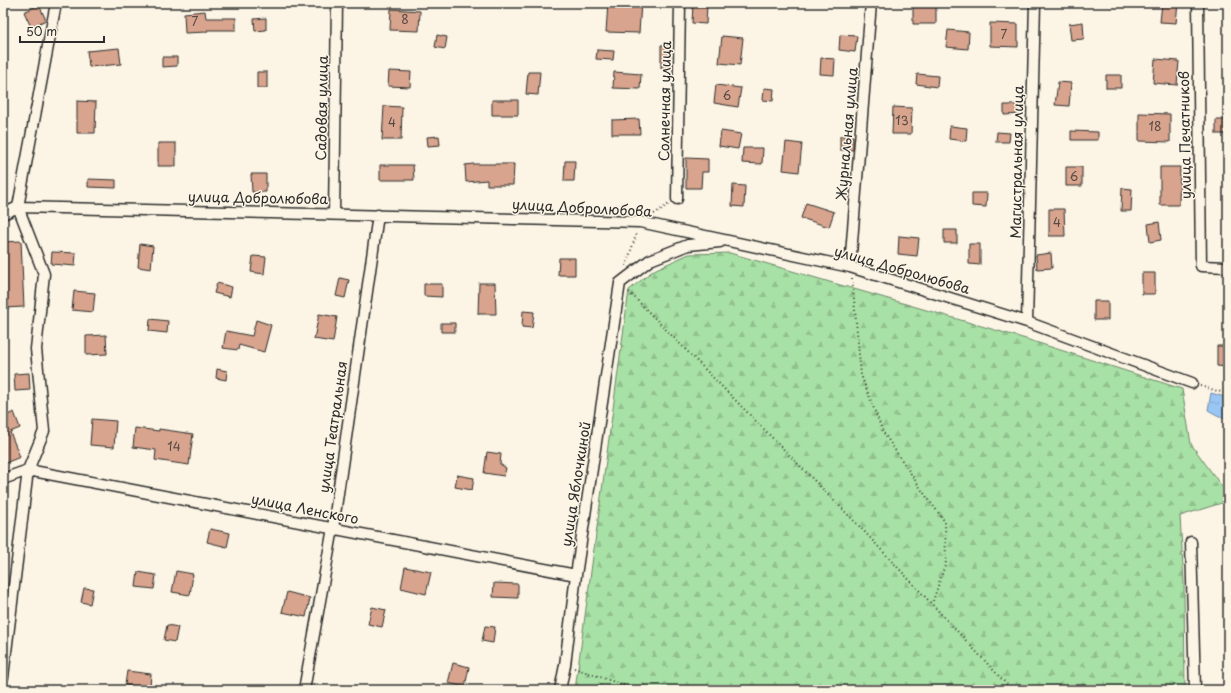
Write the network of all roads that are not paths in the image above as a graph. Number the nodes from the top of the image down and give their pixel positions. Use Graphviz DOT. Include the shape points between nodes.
graph roads {
  1 [pos="56,3"];
  2 [pos="337,3"];
  3 [pos="680,3"];
  4 [pos="871,3"];
  5 [pos="1035,3"];
  6 [pos="1198,3"];
  7 [pos="677,199"];
  8 [pos="18,207"];
  9 [pos="3,214"];
  10 [pos="334,214"];
  11 [pos="378,215"];
  12 [pos="732,241"];
  13 [pos="850,267"];
  14 [pos="1228,267"];
  15 [pos="1027,322"];
  16 [pos="1192,383"];
  17 [pos="28,470"];
  18 [pos="3,479"];
  19 [pos="333,528"];
  20 [pos="1192,542"];
  21 [pos="576,575"];
  22 [pos="3,677"];
  23 [pos="304,690"];
  24 [pos="560,690"];
  25 [pos="1195,690"];
  1 -- 8 [label="street"];
  2 -- 10 [label="street, Садовая улица"];
  3 -- 7 [label="street, Солнечная улица"];
  4 -- 13 [label="street, Журнальная улица"];
  5 -- 15 [label="street, Магистральная улица"];
  6 -- 14 [label="street, улица Печатников" via="1201,266"];
  8 -- 9 [label="street"];
  8 -- 10 [label="street, улица Добролюбова"];
  8 -- 17 [label="street" via="44,274 36,349 44,431"];
  10 -- 11 [label="street, улица Добролюбова"];
  11 -- 12 [label="street, улица Добролюбова" via="640,222"];
  11 -- 19 [label="street, улица Театральная"];
  12 -- 13 [label="street, улица Добролюбова"];
  12 -- 21 [label="street, улица Яблочкиной" via="688,245 650,260 620,283"];
  13 -- 15 [label="street, улица Добролюбова"];
  15 -- 16 [label="street, улица Добролюбова"];
  17 -- 18 [label="street"];
  17 -- 19 [label="street, улица Ленского"];
  17 -- 22 [label="street"];
  19 -- 21 [label="street, улица Ленского"];
  19 -- 23 [label="street, улица Театральная"];
  20 -- 25 [label="street"];
  21 -- 24 [label="street, улица Яблочкиной"];
}
